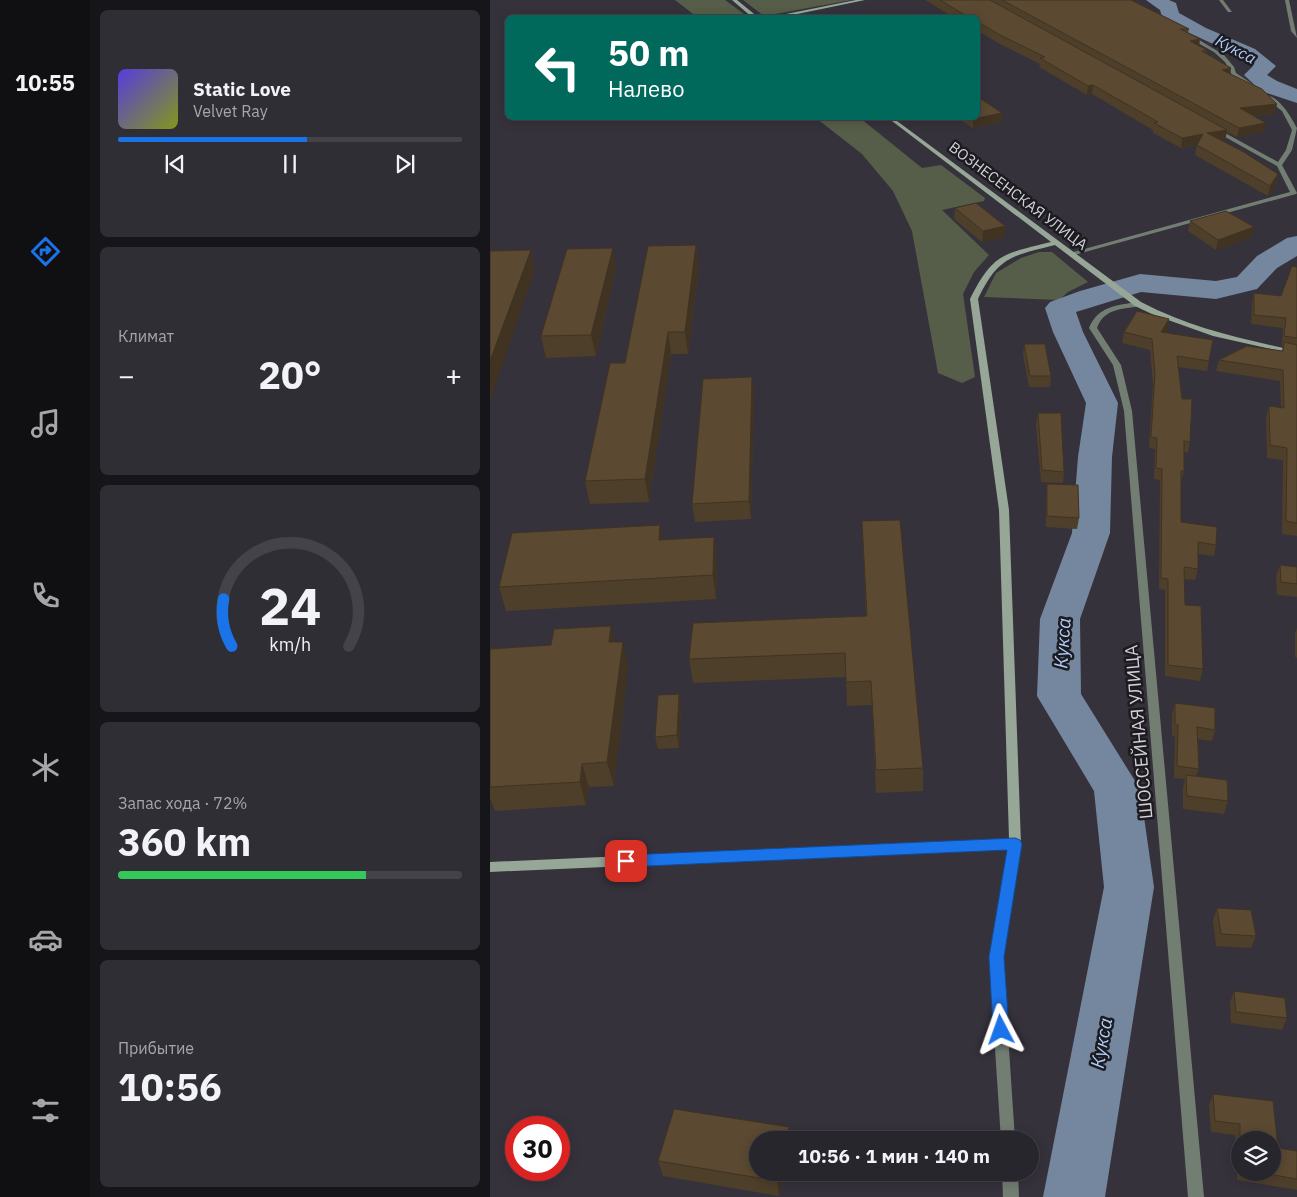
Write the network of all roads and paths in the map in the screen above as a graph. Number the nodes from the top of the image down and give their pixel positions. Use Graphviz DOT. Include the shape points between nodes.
graph roads {
  1 [pos="734,0"];
  2 [pos="863,0"];
  3 [pos="1221,0"];
  4 [pos="1287,0"];
  5 [pos="1230,11"];
  6 [pos="753,15"];
  7 [pos="784,15"];
  8 [pos="1187,35"];
  9 [pos="1297,37"];
  10 [pos="893,120"];
  11 [pos="1211,127"];
  12 [pos="1279,165"];
  13 [pos="1057,242"];
  14 [pos="1072,254"];
  15 [pos="1133,301"];
  16 [pos="1297,353"];
  17 [pos="1015,844"];
  18 [pos="490,867"];
  19 [pos="1007,1131"];
  20 [pos="1010,1181"];
  21 [pos="1011,1197"];
  22 [pos="1196,1197"];
  1 -- 6 [label="street"];
  2 -- 7 [label="street"];
  3 -- 5 [label="street"];
  4 -- 9 [label="street"];
  8 -- 12 [label="street" via="1220,54 1232,66 1234,74 1284,110 1295,130 1289,150"];
  10 -- 13 [label="street, ВОЗНЕСЕНСКАЯ УЛИЦА"];
  11 -- 12 [label="street"];
  12 -- 14 [label="street" via="1294,193"];
  13 -- 14 [label="street, ВОЗНЕСЕНСКАЯ УЛИЦА"];
  13 -- 17 [label="street" via="1004,256 985,275 974,299 1004,510"];
  14 -- 15 [label="street, ВОЗНЕСЕНСКАЯ УЛИЦА"];
  15 -- 16 [label="street, ВОЗНЕСЕНСКАЯ УЛИЦА" via="1160,316 1213,335"];
  15 -- 22 [label="street, ШОССЕЙНАЯ УЛИЦА" via="1096,318 1093,328 1117,366 1128,411"];
  17 -- 18 [label="street"];
  17 -- 19 [label="street" via="996,957"];
  20 -- 21 [label="street"];
}
